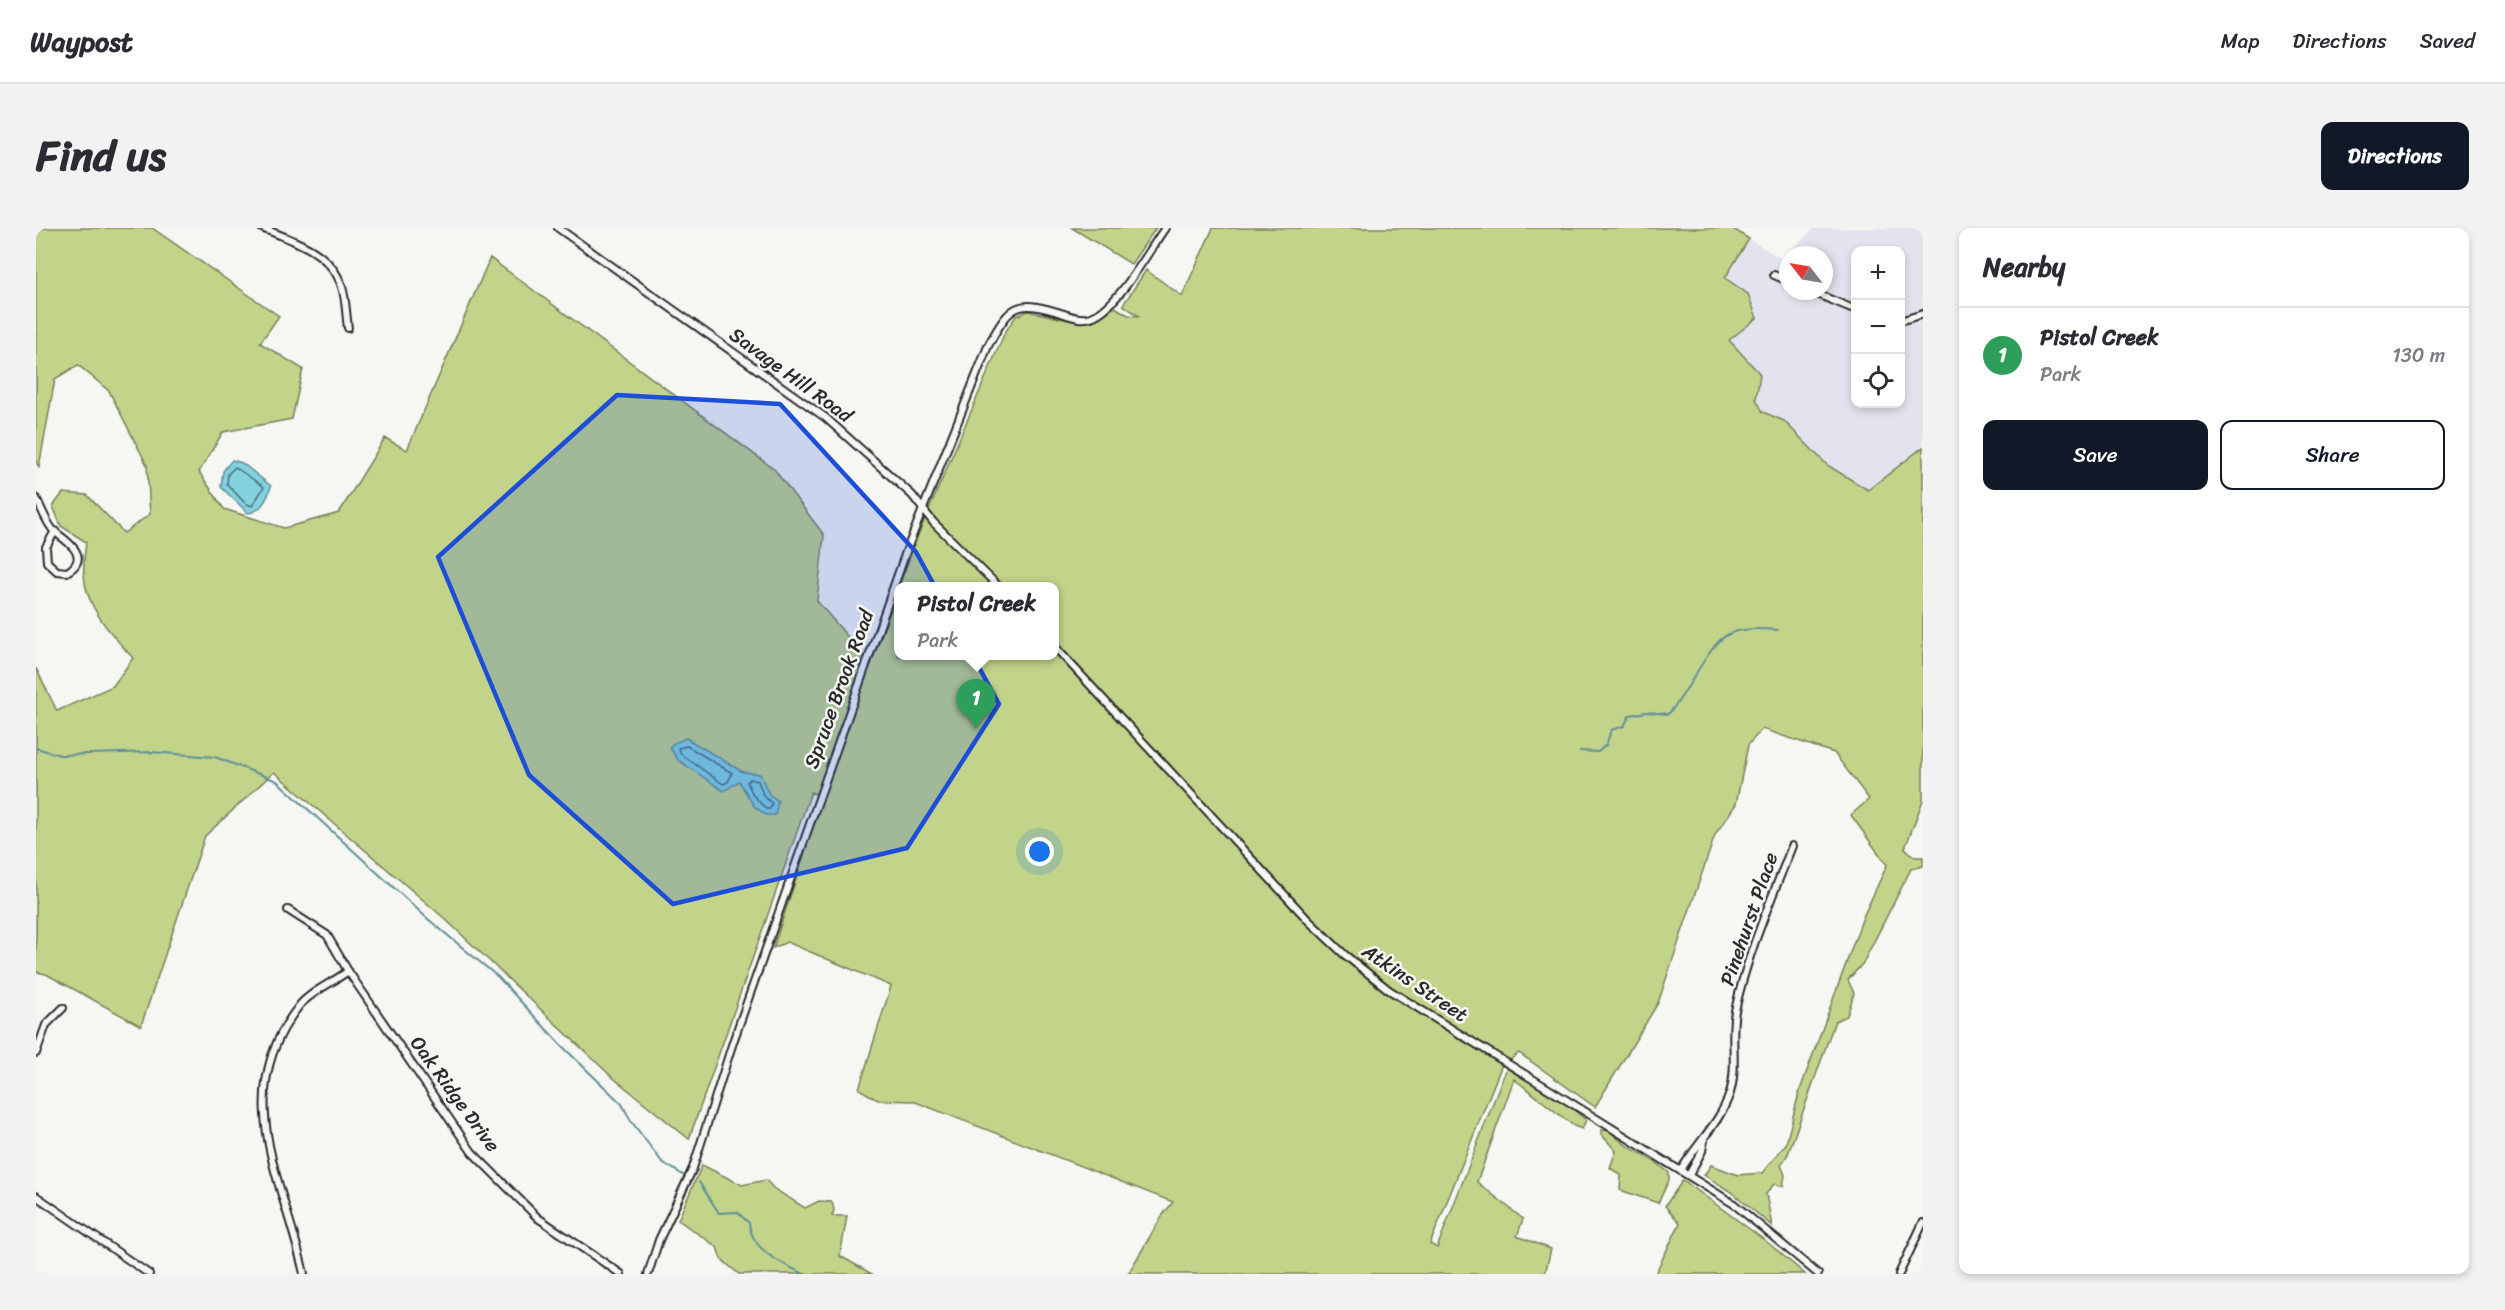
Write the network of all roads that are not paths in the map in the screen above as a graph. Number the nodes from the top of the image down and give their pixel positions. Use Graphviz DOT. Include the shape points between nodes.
graph roads {
  1 [pos="262,228"];
  2 [pos="558,228"];
  3 [pos="1165,228"];
  4 [pos="1774,276"];
  5 [pos="1779,278"];
  6 [pos="1832,300"];
  7 [pos="1851,308"];
  8 [pos="1923,314"];
  9 [pos="1905,319"];
  10 [pos="348,328"];
  11 [pos="36,498"];
  12 [pos="922,508"];
  13 [pos="55,531"];
  14 [pos="896,582"];
  15 [pos="994,582"];
  16 [pos="894,587"];
  17 [pos="1059,651"];
  18 [pos="1792,846"];
  19 [pos="288,910"];
  20 [pos="348,972"];
  21 [pos="63,1008"];
  22 [pos="36,1053"];
  23 [pos="1704,1139"];
  24 [pos="1681,1170"];
  25 [pos="1689,1175"];
  26 [pos="36,1196"];
  27 [pos="1923,1223"];
  28 [pos="148,1274"];
  29 [pos="304,1274"];
  30 [pos="621,1274"];
  31 [pos="648,1274"];
  32 [pos="1818,1274"];
  33 [pos="1899,1274"];
  1 -- 10 [label="street" via="318,253 333,270 342,286"];
  2 -- 12 [label="street, Savage Hill Road" via="826,418"];
  3 -- 12 [label="street, Spruce Brook Road" via="1113,300 1098,314 1081,318 1030,304 1010,312 979,366"];
  4 -- 5 [label="street"];
  6 -- 7 [label="street"];
  8 -- 9 [label="street"];
  11 -- 13 [label="street"];
  12 -- 14 [label="street, Spruce Brook Road"];
  12 -- 15 [label="street, Savage Hill Road"];
  13 -- 13 [label="street" via="70,541 76,551 74,565 67,572 57,572 47,562 46,547"];
  16 -- 31 [label="street, Spruce Brook Road" via="693,1168 659,1240"];
  17 -- 24 [label="street, Atkins Street" via="1344,955 1389,990"];
  18 -- 23 [label="street, Pinehurst Place" via="1743,976 1734,1018 1736,1057 1730,1092"];
  19 -- 20 [label="street, Oak Ridge Drive" via="327,935"];
  20 -- 29 [label="street" via="300,1004 276,1045 267,1079 263,1121"];
  20 -- 30 [label="street, Oak Ridge Drive" via="472,1152 538,1218"];
  21 -- 22 [label="street" via="46,1025"];
  23 -- 24 [label="street, Pinehurst Place"];
  23 -- 25 [label="street, Pinehurst Place"];
  24 -- 25 [label="street, Atkins Street"];
  25 -- 32 [label="street, Atkins Street" via="1734,1204"];
  26 -- 28 [label="street"];
  27 -- 33 [label="street"];
}
